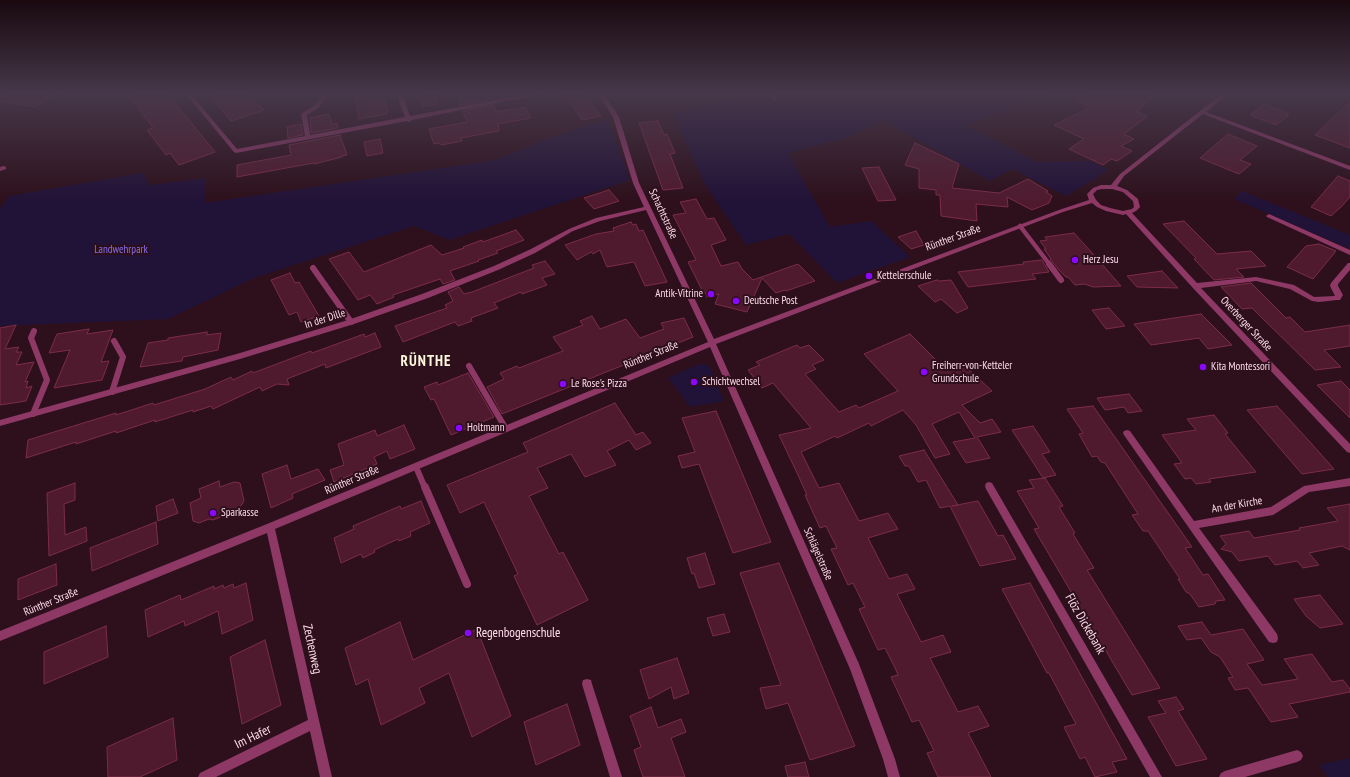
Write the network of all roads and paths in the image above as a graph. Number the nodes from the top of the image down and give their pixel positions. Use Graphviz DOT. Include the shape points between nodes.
graph roads {
  1 [pos="218,129"];
  2 [pos="307,129"];
  3 [pos="357,129"];
  4 [pos="620,129"];
  5 [pos="1180,129"];
  6 [pos="1248,129"];
  7 [pos="308,138"];
  8 [pos="1350,168"];
  9 [pos="1113,187"];
  10 [pos="1093,201"];
  11 [pos="647,208"];
  12 [pos="1128,212"];
  13 [pos="1269,216"];
  14 [pos="1020,226"];
  15 [pos="1350,253"];
  16 [pos="1350,265"];
  17 [pos="313,268"];
  18 [pos="1061,280"];
  19 [pos="1195,286"];
  20 [pos="351,322"];
  21 [pos="34,331"];
  22 [pos="114,341"];
  23 [pos="712,343"];
  24 [pos="469,366"];
  25 [pos="112,392"];
  26 [pos="33,414"];
  27 [pos="0,423"];
  28 [pos="506,430"];
  29 [pos="1127,433"];
  30 [pos="1350,450"];
  31 [pos="416,466"];
  32 [pos="1350,482"];
  33 [pos="989,486"];
  34 [pos="1192,525"];
  35 [pos="270,527"];
  36 [pos="467,584"];
  37 [pos="0,636"];
  38 [pos="1273,638"];
  39 [pos="587,684"];
  40 [pos="314,723"];
  41 [pos="1297,756"];
  42 [pos="204,777"];
  43 [pos="326,777"];
  44 [pos="616,777"];
  45 [pos="894,777"];
  46 [pos="1156,777"];
  47 [pos="1225,777"];
  1 -- 7 [label="street" via="236,151"];
  2 -- 7 [label="street"];
  3 -- 7 [label="street"];
  4 -- 11 [label="street, Schachtstraße" via="636,183"];
  5 -- 9 [label="street" via="1122,175"];
  6 -- 8 [label="street"];
  9 -- 10 [label="street" via="1095,189 1090,194"];
  9 -- 12 [label="street" via="1129,193 1136,200 1136,209"];
  10 -- 12 [label="street" via="1108,210"];
  10 -- 14 [label="street, Rünther Straße"];
  11 -- 20 [label="street, In der Dille" via="598,219 496,268"];
  11 -- 23 [label="street, Schachtstraße"];
  12 -- 19 [label="street, Overberger Straße"];
  13 -- 15 [label="street"];
  14 -- 18 [label="lane"];
  14 -- 23 [label="street, Rünther Straße"];
  16 -- 19 [label="street" via="1334,283 1339,295 1337,298 1312,299 1292,287 1256,279"];
  17 -- 20 [label="lane"];
  19 -- 30 [label="street, Overberger Straße"];
  20 -- 25 [label="street, In der Dille"];
  21 -- 26 [label="lane" via="31,338 47,380"];
  22 -- 25 [label="lane" via="123,357"];
  23 -- 28 [label="street, Rünther Straße"];
  23 -- 45 [label="street, Schlägelstraße" via="855,668"];
  24 -- 28 [label="lane"];
  25 -- 26 [label="street, In der Dille"];
  26 -- 27 [label="street, In der Dille"];
  28 -- 31 [label="street, Rünther Straße"];
  29 -- 34 [label="street"];
  31 -- 35 [label="street, Rünther Straße"];
  31 -- 36 [label="lane"];
  32 -- 34 [label="street, An der Kirche" via="1307,489 1273,511"];
  33 -- 46 [label="street, Flöz Dickebank"];
  34 -- 38 [label="street"];
  35 -- 37 [label="street, Rünther Straße"];
  35 -- 40 [label="street, Zechenweg"];
  39 -- 44 [label="street"];
  40 -- 42 [label="street, Im Hafer"];
  40 -- 43 [label="street, Zechenweg"];
  41 -- 47 [label="street"];
}
